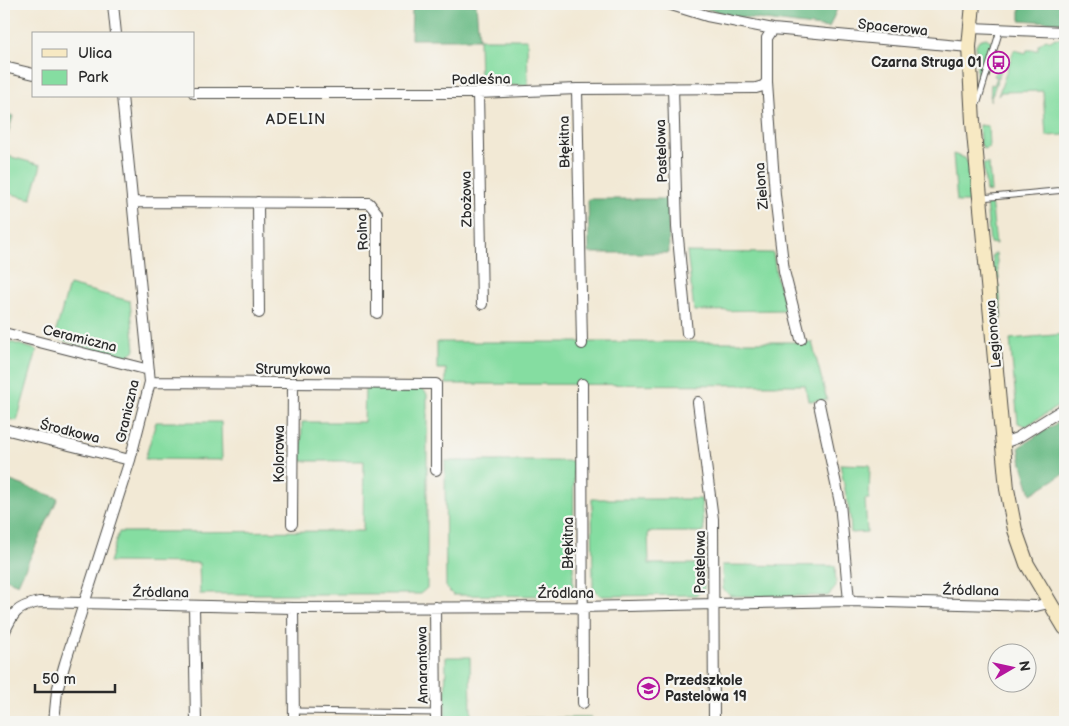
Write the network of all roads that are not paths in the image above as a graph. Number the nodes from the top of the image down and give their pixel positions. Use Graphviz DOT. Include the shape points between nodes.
graph roads {
  1 [pos="113,4"];
  2 [pos="668,4"];
  3 [pos="973,4"];
  4 [pos="971,28"];
  5 [pos="773,30"];
  6 [pos="1000,30"];
  7 [pos="116,32"];
  8 [pos="1065,32"];
  9 [pos="969,47"];
  10 [pos="4,67"];
  11 [pos="32,74"];
  12 [pos="767,82"];
  13 [pos="673,88"];
  14 [pos="577,89"];
  15 [pos="195,93"];
  16 [pos="478,93"];
  17 [pos="122,98"];
  18 [pos="973,122"];
  19 [pos="1065,190"];
  20 [pos="979,198"];
  21 [pos="133,202"];
  22 [pos="258,202"];
  23 [pos="482,304"];
  24 [pos="259,313"];
  25 [pos="377,313"];
  26 [pos="4,333"];
  27 [pos="687,333"];
  28 [pos="801,340"];
  29 [pos="582,344"];
  30 [pos="149,370"];
  31 [pos="150,382"];
  32 [pos="293,383"];
  33 [pos="582,384"];
  34 [pos="698,402"];
  35 [pos="818,404"];
  36 [pos="1065,408"];
  37 [pos="4,429"];
  38 [pos="1003,443"];
  39 [pos="130,460"];
  40 [pos="436,470"];
  41 [pos="292,524"];
  42 [pos="850,602"];
  43 [pos="713,603"];
  44 [pos="1049,603"];
  45 [pos="83,604"];
  46 [pos="194,606"];
  47 [pos="435,607"];
  48 [pos="582,607"];
  49 [pos="293,608"];
  50 [pos="1065,628"];
  51 [pos="4,633"];
  52 [pos="583,703"];
  53 [pos="294,711"];
  54 [pos="436,718"];
  55 [pos="54,722"];
  56 [pos="196,722"];
  57 [pos="294,722"];
  58 [pos="714,722"];
  1 -- 7 [label="street"];
  2 -- 5 [label="street, Spacerowa"];
  3 -- 4 [label="main road, Legionowa"];
  4 -- 6 [label="street"];
  4 -- 9 [label="main road, Legionowa"];
  5 -- 9 [label="street, Spacerowa"];
  5 -- 12 [label="street, Zielona" via="767,38"];
  6 -- 8 [label="street"];
  6 -- 18 [label="lane"];
  9 -- 18 [label="main road, Legionowa"];
  10 -- 11 [label="street"];
  12 -- 13 [label="street, Podleśna" via="756,88"];
  12 -- 28 [label="street, Zielona" via="784,271"];
  13 -- 14 [label="street, Podleśna"];
  13 -- 27 [label="street, Pastelowa" via="676,227"];
  14 -- 16 [label="street, Podleśna"];
  14 -- 29 [label="street, Błękitna"];
  15 -- 16 [label="street, Podleśna"];
  16 -- 23 [label="street, Zbożowa"];
  17 -- 21 [label="street, Graniczna"];
  18 -- 20 [label="main road, Legionowa"];
  19 -- 20 [label="lane"];
  20 -- 38 [label="main road, Legionowa"];
  21 -- 22 [label="street, Rolna"];
  21 -- 30 [label="street, Graniczna"];
  22 -- 24 [label="street"];
  22 -- 25 [label="street, Rolna" via="364,202 374,206 377,213"];
  26 -- 30 [label="street, Ceramiczna"];
  30 -- 31 [label="street, Graniczna"];
  31 -- 32 [label="street, Strumykowa"];
  31 -- 39 [label="street, Graniczna"];
  32 -- 40 [label="street, Strumykowa" via="436,384"];
  32 -- 41 [label="street, Kolorowa"];
  33 -- 48 [label="street, Błękitna"];
  34 -- 43 [label="street, Pastelowa" via="713,519"];
  35 -- 42 [label="street" via="840,503"];
  36 -- 38 [label="street"];
  37 -- 39 [label="street, Środkowa"];
  38 -- 44 [label="main road, Legionowa" via="1007,489 1016,530 1027,564"];
  39 -- 45 [label="street, Graniczna"];
  42 -- 43 [label="street, Źródlana"];
  42 -- 44 [label="street, Źródlana" via="1036,606"];
  43 -- 48 [label="street, Źródlana"];
  43 -- 58 [label="street, Pastelowa"];
  44 -- 50 [label="main road, Legionowa"];
  45 -- 46 [label="street, Źródlana"];
  45 -- 51 [label="street, Źródlana" via="28,604 12,615"];
  45 -- 55 [label="street, Graniczna" via="57,691"];
  46 -- 49 [label="street, Źródlana"];
  46 -- 56 [label="street"];
  47 -- 48 [label="street, Źródlana"];
  47 -- 49 [label="street, Źródlana"];
  47 -- 54 [label="street, Amarantowa"];
  48 -- 52 [label="street, Błękitna"];
  49 -- 53 [label="street"];
  53 -- 54 [label="lane"];
  53 -- 57 [label="street"];
}
